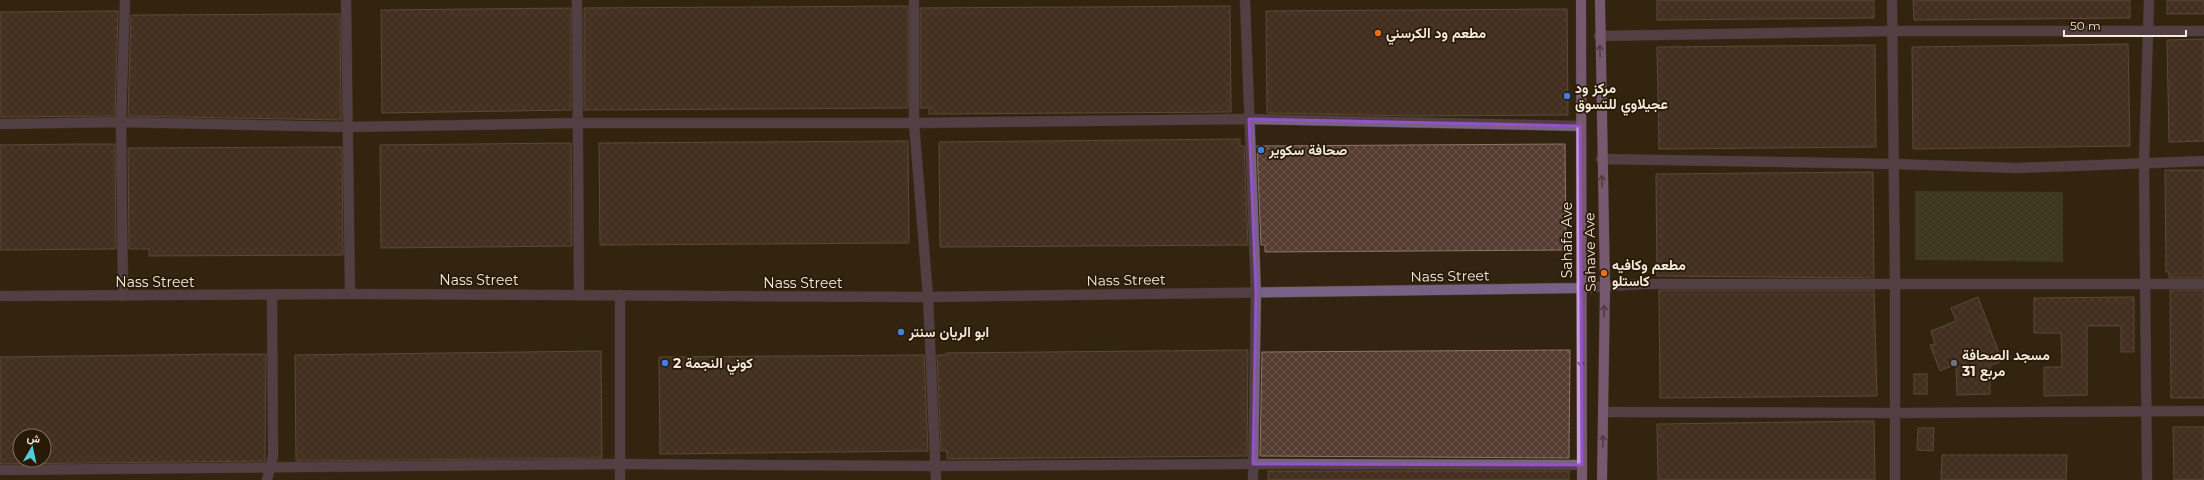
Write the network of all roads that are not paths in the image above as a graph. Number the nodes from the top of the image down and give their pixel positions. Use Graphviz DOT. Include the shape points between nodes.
graph roads {
  1 [pos="125,0"];
  2 [pos="346,0"];
  3 [pos="577,0"];
  4 [pos="914,0"];
  5 [pos="1245,0"];
  6 [pos="1581,0"];
  7 [pos="1600,0"];
  8 [pos="1892,0"];
  9 [pos="2149,0"];
  10 [pos="1892,31"];
  11 [pos="2204,31"];
  12 [pos="2149,32"];
  13 [pos="1600,36"];
  14 [pos="1249,119"];
  15 [pos="121,122"];
  16 [pos="578,122"];
  17 [pos="914,123"];
  18 [pos="0,124"];
  19 [pos="348,126"];
  20 [pos="1580,126"];
  21 [pos="1601,160"];
  22 [pos="2204,161"];
  23 [pos="2144,162"];
  24 [pos="1893,164"];
  25 [pos="2204,284"];
  26 [pos="1896,285"];
  27 [pos="2146,285"];
  28 [pos="1605,287"];
  29 [pos="1582,288"];
  30 [pos="1256,293"];
  31 [pos="350,294"];
  32 [pos="579,294"];
  33 [pos="272,295"];
  34 [pos="620,295"];
  35 [pos="0,296"];
  36 [pos="123,296"];
  37 [pos="928,297"];
  38 [pos="2204,410"];
  39 [pos="1603,412"];
  40 [pos="2148,412"];
  41 [pos="1896,413"];
  42 [pos="620,464"];
  43 [pos="1253,464"];
  44 [pos="1582,465"];
  45 [pos="936,466"];
  46 [pos="270,468"];
  47 [pos="0,470"];
  48 [pos="267,480"];
  49 [pos="620,480"];
  50 [pos="936,480"];
  51 [pos="1253,480"];
  52 [pos="1582,480"];
  53 [pos="1602,480"];
  54 [pos="1895,480"];
  55 [pos="2148,480"];
  1 -- 15 [label="street"];
  2 -- 19 [label="street"];
  3 -- 16 [label="street"];
  4 -- 17 [label="street"];
  5 -- 14 [label="street"];
  6 -- 20 [label="main road, Sahafa Ave"];
  7 -- 13 [label="main road, Sahave Ave"];
  8 -- 10 [label="street"];
  9 -- 12 [label="street"];
  10 -- 12 [label="street"];
  10 -- 13 [label="street"];
  10 -- 24 [label="street"];
  11 -- 12 [label="street"];
  12 -- 23 [label="street"];
  21 -- 13 [label="main road, Sahave Ave, one-way"];
  14 -- 17 [label="street"];
  14 -- 20 [label="street"];
  14 -- 30 [label="street"];
  15 -- 18 [label="street"];
  15 -- 19 [label="street"];
  15 -- 36 [label="street"];
  16 -- 17 [label="street"];
  16 -- 19 [label="street"];
  16 -- 32 [label="street"];
  17 -- 37 [label="street"];
  19 -- 31 [label="street"];
  20 -- 29 [label="main road, Sahafa Ave"];
  21 -- 24 [label="street"];
  28 -- 21 [label="main road, Sahave Ave, one-way"];
  22 -- 23 [label="street"];
  23 -- 24 [label="street" via="2017,168"];
  23 -- 27 [label="street"];
  24 -- 26 [label="street"];
  25 -- 27 [label="street, Nass Street"];
  26 -- 27 [label="street, Nass Street"];
  26 -- 28 [label="street, Nass Street" via="1643,284"];
  26 -- 41 [label="street"];
  27 -- 40 [label="street"];
  28 -- 29 [label="street, Nass Street"];
  39 -- 28 [label="main road, Sahave Ave, one-way"];
  29 -- 30 [label="street, Nass Street"];
  29 -- 44 [label="main road, Sahafa Ave, one-way"];
  30 -- 37 [label="street, Nass Street"];
  30 -- 43 [label="street"];
  31 -- 32 [label="street, Nass Street"];
  31 -- 33 [label="street, Nass Street"];
  32 -- 34 [label="street, Nass Street"];
  33 -- 36 [label="street, Nass Street"];
  33 -- 46 [label="street" via="273,456"];
  34 -- 37 [label="street, Nass Street"];
  34 -- 42 [label="street"];
  35 -- 36 [label="street, Nass Street"];
  37 -- 45 [label="street"];
  38 -- 40 [label="street"];
  39 -- 41 [label="street"];
  53 -- 39 [label="main road, Sahave Ave, one-way"];
  40 -- 41 [label="street"];
  40 -- 55 [label="street"];
  41 -- 54 [label="street"];
  42 -- 45 [label="street"];
  42 -- 46 [label="street"];
  42 -- 49 [label="street"];
  43 -- 44 [label="street"];
  43 -- 45 [label="street"];
  43 -- 51 [label="street"];
  44 -- 52 [label="main road, Sahafa Ave"];
  45 -- 50 [label="street"];
  46 -- 47 [label="street"];
  46 -- 48 [label="street"];
}
